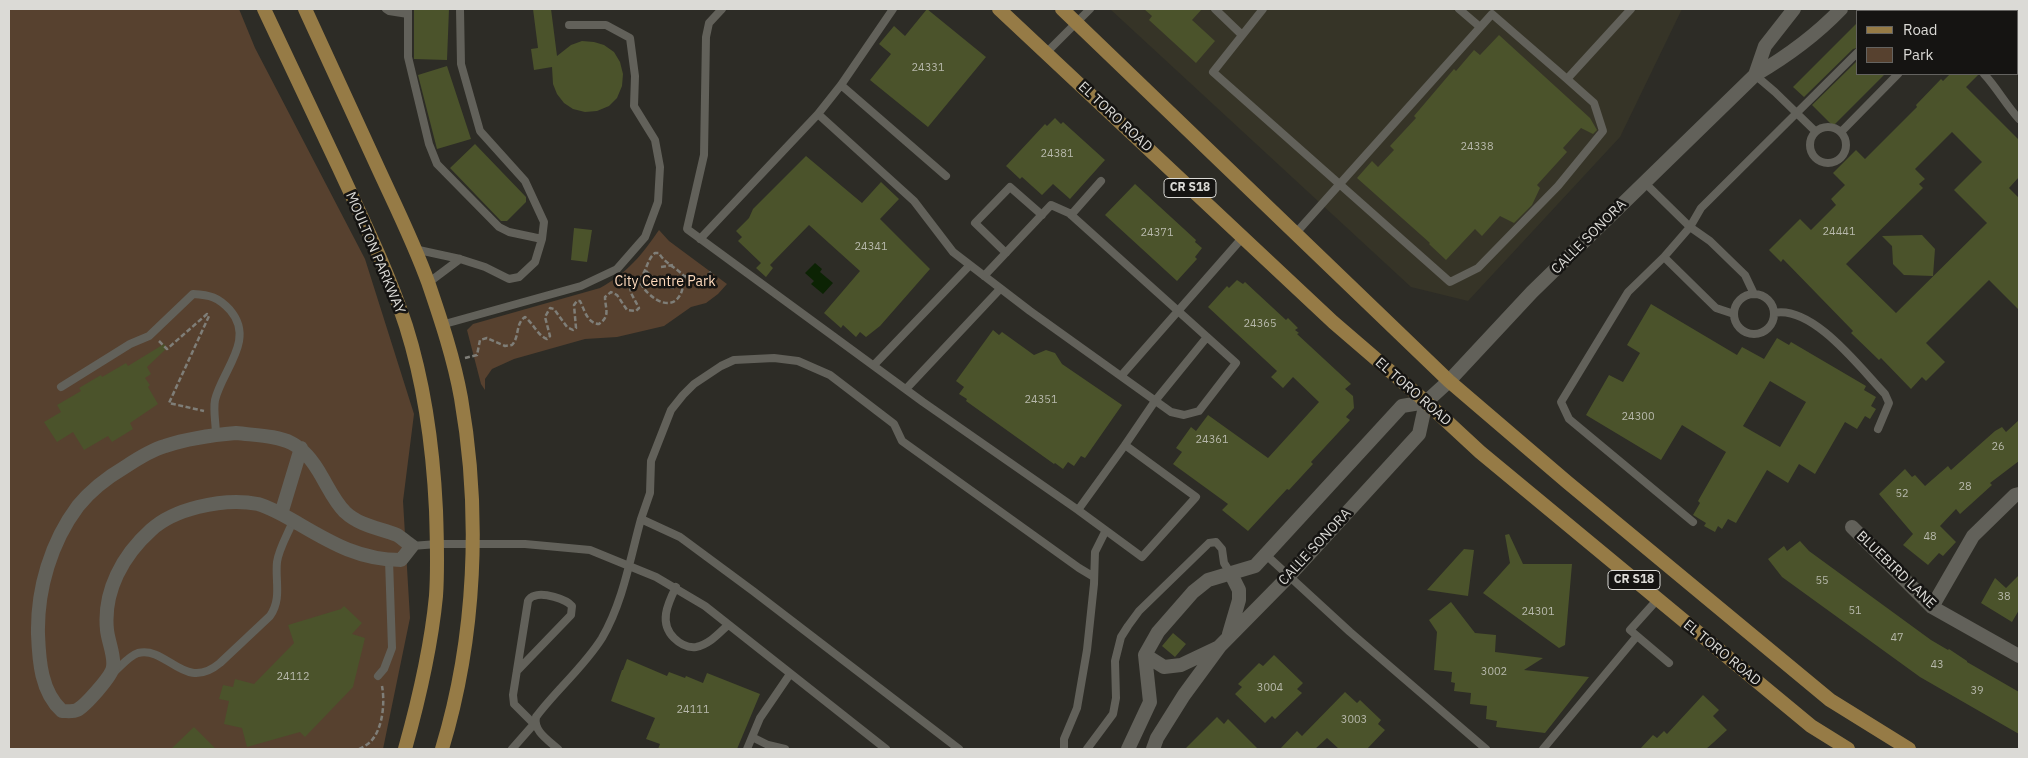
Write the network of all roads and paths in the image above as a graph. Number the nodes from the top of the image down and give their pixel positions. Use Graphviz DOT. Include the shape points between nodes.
graph roads {
  1 [pos="264,9"];
  2 [pos="305,9"];
  3 [pos="386,9"];
  4 [pos="460,9"];
  5 [pos="722,9"];
  6 [pos="892,9"];
  7 [pos="999,9"];
  8 [pos="1062,9"];
  9 [pos="1090,9"];
  10 [pos="1215,9"];
  11 [pos="1263,9"];
  12 [pos="1459,9"];
  13 [pos="1500,9"];
  14 [pos="1631,9"];
  15 [pos="1794,9"];
  16 [pos="1841,9"];
  17 [pos="408,11"];
  18 [pos="1492,14"];
  19 [pos="1077,23"];
  20 [pos="569,25"];
  21 [pos="1480,27"];
  22 [pos="1241,34"];
  23 [pos="1046,53"];
  24 [pos="1856,54"];
  25 [pos="1755,75"];
  26 [pos="1897,75"];
  27 [pos="1985,75"];
  28 [pos="1567,79"];
  29 [pos="842,85"];
  30 [pos="1797,113"];
  31 [pos="818,114"];
  32 [pos="2019,119"];
  33 [pos="1815,131"];
  34 [pos="1841,132"];
  35 [pos="946,176"];
  36 [pos="1102,181"];
  37 [pos="1644,182"];
  38 [pos="1339,184"];
  39 [pos="1042,215"];
  40 [pos="1071,215"];
  41 [pos="1690,227"];
  42 [pos="1295,234"];
  43 [pos="1243,238"];
  44 [pos="542,239"];
  45 [pos="700,239"];
  46 [pos="414,248"];
  47 [pos="1006,253"];
  48 [pos="1664,257"];
  49 [pos="460,259"];
  50 [pos="970,265"];
  51 [pos="672,266"];
  52 [pos="661,267"];
  53 [pos="646,271"];
  54 [pos="711,272"];
  55 [pos="684,276"];
  56 [pos="984,276"];
  57 [pos="639,281"];
  58 [pos="428,283"];
  59 [pos="674,288"];
  60 [pos="1000,289"];
  61 [pos="1754,294"];
  62 [pos="1179,311"];
  63 [pos="1734,314"];
  64 [pos="1774,314"];
  65 [pos="442,326"];
  66 [pos="152,333"];
  67 [pos="1207,337"];
  68 [pos="452,361"];
  69 [pos="874,365"];
  70 [pos="1121,376"];
  71 [pos="1449,381"];
  72 [pos="61,387"];
  73 [pos="906,389"];
  74 [pos="1155,400"];
  75 [pos="1426,402"];
  76 [pos="215,414"];
  77 [pos="1878,429"];
  78 [pos="216,435"];
  79 [pos="1125,445"];
  80 [pos="301,448"];
  81 [pos="2019,494"];
  82 [pos="1078,510"];
  83 [pos="280,514"];
  84 [pos="641,519"];
  85 [pos="293,521"];
  86 [pos="1693,522"];
  87 [pos="1852,527"];
  88 [pos="1105,532"];
  89 [pos="437,544"];
  90 [pos="472,545"];
  91 [pos="412,546"];
  92 [pos="1265,554"];
  93 [pos="389,560"];
  94 [pos="629,565"];
  95 [pos="1231,574"];
  96 [pos="1289,576"];
  97 [pos="1094,577"];
  98 [pos="676,588"];
  99 [pos="1657,600"];
  100 [pos="1932,607"];
  101 [pos="728,625"];
  102 [pos="1637,636"];
  103 [pos="1224,642"];
  104 [pos="1145,655"];
  105 [pos="2019,656"];
  106 [pos="1669,663"];
  107 [pos="517,671"];
  108 [pos="790,674"];
  109 [pos="110,675"];
  110 [pos="378,676"];
  111 [pos="534,724"];
  112 [pos="752,737"];
  113 [pos="359,749"];
  114 [pos="405,749"];
  115 [pos="442,749"];
  116 [pos="512,749"];
  117 [pos="558,749"];
  118 [pos="747,749"];
  119 [pos="785,749"];
  120 [pos="886,749"];
  121 [pos="959,749"];
  122 [pos="1064,749"];
  123 [pos="1087,749"];
  124 [pos="1128,749"];
  125 [pos="1153,749"];
  126 [pos="1486,749"];
  127 [pos="1543,749"];
  128 [pos="1848,749"];
  129 [pos="1908,749"];
  1 -- 89 [label="main road, MOULTON PARKWAY" via="382,262 406,326 430,438"];
  2 -- 46 [label="main road"];
  3 -- 17 [label="lane" via="389,12"];
  4 -- 44 [label="lane" via="461,64 480,131 526,181 544,222"];
  5 -- 45 [label="lane" via="709,23 706,37 704,155 687,229"];
  6 -- 29 [label="lane"];
  7 -- 23 [label="main road, EL TORO ROAD / CR S18"];
  8 -- 19 [label="main road, CR S18"];
  9 -- 19 [label="lane"];
  10 -- 22 [label="lane"];
  11 -- 22 [label="lane"];
  12 -- 21 [label="lane"];
  13 -- 18 [label="lane"];
  14 -- 28 [label="lane"];
  15 -- 25 [label="street, CALLE SONORA" via="1765,46"];
  16 -- 25 [label="street, CALLE SONORA" via="1779,61"];
  17 -- 44 [label="lane" via="408,57 437,164 499,227"];
  18 -- 21 [label="lane"];
  18 -- 28 [label="lane"];
  19 -- 23 [label="lane"];
  19 -- 42 [label="main road, CR S18"];
  20 -- 65 [label="lane" via="606,26 630,38 635,76 634,106 655,140 660,167 658,202 645,237 617,269 581,286"];
  21 -- 38 [label="lane"];
  22 -- 38 [label="lane" via="1213,72"];
  23 -- 43 [label="main road, EL TORO ROAD / CR S18"];
  24 -- 30 [label="lane"];
  25 -- 30 [label="lane"];
  25 -- 37 [label="street, CALLE SONORA"];
  26 -- 34 [label="lane"];
  27 -- 32 [label="lane"];
  28 -- 38 [label="lane" via="1594,103 1603,130 1558,186 1478,268 1450,282"];
  29 -- 31 [label="lane"];
  29 -- 35 [label="lane"];
  30 -- 33 [label="lane"];
  30 -- 41 [label="lane" via="1701,208"];
  31 -- 45 [label="lane"];
  31 -- 50 [label="lane" via="914,201 953,252"];
  33 -- 34 [label="lane" via="1828,126"];
  33 -- 34 [label="lane" via="1809,144 1810,152 1820,162 1828,163 1835,162 1845,152 1845,138"];
  36 -- 40 [label="lane"];
  37 -- 41 [label="lane"];
  37 -- 71 [label="street, CALLE SONORA" via="1532,292"];
  38 -- 42 [label="lane"];
  39 -- 40 [label="lane" via="1051,205"];
  39 -- 47 [label="lane"];
  39 -- 47 [label="lane" via="1010,187 975,223"];
  40 -- 62 [label="lane"];
  41 -- 48 [label="lane"];
  41 -- 61 [label="lane" via="1710,241 1745,275"];
  42 -- 71 [label="main road, CR S18"];
  43 -- 62 [label="lane"];
  43 -- 75 [label="main road, EL TORO ROAD / CR S18"];
  44 -- 49 [label="lane" via="535,262 509,280"];
  45 -- 69 [label="lane"];
  46 -- 49 [label="lane"];
  46 -- 58 [label="main road"];
  47 -- 56 [label="lane"];
  48 -- 63 [label="lane" via="1716,308"];
  48 -- 86 [label="lane" via="1628,292 1561,402 1569,419"];
  49 -- 58 [label="lane"];
  50 -- 56 [label="lane"];
  50 -- 69 [label="lane"];
  51 -- 52 [label="path"];
  51 -- 53 [label="path" via="656,253 649,258"];
  51 -- 55 [label="path"];
  53 -- 57 [label="path"];
  53 -- 59 [label="path" via="660,285"];
  54 -- 55 [label="path" via="703,280"];
  55 -- 57 [label="path" via="681,296 667,304 647,293"];
  56 -- 60 [label="lane"];
  57 -- 68 [label="path" via="636,278 630,285 639,308 636,311 627,310 611,292 605,297 608,313 604,321 593,323 580,301 576,301 576,328 573,330 550,308 545,317 550,336 547,339 525,317 512,344 505,346 487,338 480,340 477,355"];
  58 -- 65 [label="main road"];
  60 -- 70 [label="lane"];
  60 -- 73 [label="lane"];
  61 -- 63 [label="lane" via="1740,299"];
  61 -- 64 [label="lane" via="1768,300"];
  62 -- 67 [label="lane"];
  62 -- 70 [label="lane"];
  63 -- 64 [label="lane" via="1740,328 1754,333 1768,328"];
  64 -- 77 [label="lane" via="1783,312 1803,317 1826,333 1885,394 1889,403"];
  65 -- 68 [label="main road"];
  66 -- 72 [label="lane"];
  66 -- 76 [label="lane" via="193,294 209,294 232,312 239,324 241,340 214,402"];
  66 -- 76 [label="path" via="167,349 207,314 209,316 170,403"];
  67 -- 74 [label="lane"];
  67 -- 74 [label="lane" via="1236,363 1199,411 1184,415 1171,412"];
  68 -- 90 [label="main road" via="469,463"];
  69 -- 73 [label="lane"];
  70 -- 74 [label="lane"];
  71 -- 75 [label="street, CALLE SONORA"];
  71 -- 129 [label="main road, CR S18" via="1830,700"];
  73 -- 82 [label="lane"];
  74 -- 79 [label="lane"];
  75 -- 92 [label="street" via="1402,406"];
  75 -- 96 [label="street, CALLE SONORA" via="1419,434"];
  75 -- 99 [label="main road, EL TORO ROAD / CR S18" via="1480,452"];
  76 -- 78 [label="lane"];
  78 -- 80 [label="street" via="267,436 289,441"];
  78 -- 109 [label="street" via="164,446 134,460 106,479 79,505 60,535 47,568 38,609 39,652 46,689 62,711 78,710"];
  79 -- 82 [label="lane"];
  79 -- 88 [label="lane" via="1196,497 1142,558"];
  80 -- 83 [label="street"];
  80 -- 91 [label="street" via="346,513 374,529 398,536"];
  81 -- 100 [label="street" via="1973,536"];
  82 -- 88 [label="lane"];
  83 -- 85 [label="street"];
  83 -- 109 [label="street" via="260,505 238,501 213,503 189,509 153,528 124,561 112,585 107,605 107,629 114,666"];
  84 -- 94 [label="lane"];
  84 -- 97 [label="lane" via="650,493 654,452 672,410 683,394 734,360 774,358 798,361 830,375 894,424 902,442"];
  84 -- 121 [label="lane" via="680,537"];
  85 -- 93 [label="street" via="364,556"];
  85 -- 109 [label="lane" via="278,557 276,608 212,670 193,674 150,653 140,653"];
  87 -- 100 [label="street, BLUEBIRD LANE"];
  88 -- 97 [label="lane" via="1095,552"];
  89 -- 90 [label="lane"];
  89 -- 91 [label="lane"];
  89 -- 114 [label="main road, MOULTON PARKWAY" via="436,595 429,650"];
  90 -- 94 [label="lane" via="525,544 590,550"];
  90 -- 115 [label="main road" via="465,644 450,725"];
  91 -- 93 [label="street" via="401,560"];
  92 -- 95 [label="street" via="1255,566"];
  92 -- 96 [label="lane"];
  93 -- 110 [label="lane" via="392,648"];
  94 -- 98 [label="lane"];
  94 -- 111 [label="lane" via="612,620 601,640 540,711"];
  95 -- 103 [label="street, CALLE SONORA" via="1239,590 1239,600"];
  95 -- 104 [label="street" via="1208,580 1193,592 1158,632"];
  95 -- 123 [label="lane" via="1224,563 1222,549 1216,542 1209,543 1139,611 1121,637 1115,661 1113,714"];
  96 -- 103 [label="street, CALLE SONORA"];
  96 -- 126 [label="lane"];
  97 -- 122 [label="lane" via="1079,699 1064,739"];
  98 -- 101 [label="lane"];
  98 -- 101 [label="lane" via="665,615 670,634 678,642 687,647 697,647 710,641"];
  99 -- 102 [label="lane" via="1630,630"];
  99 -- 128 [label="main road, EL TORO ROAD / CR S18" via="1811,726"];
  100 -- 105 [label="street, BLUEBIRD LANE"];
  101 -- 108 [label="lane"];
  102 -- 106 [label="lane"];
  102 -- 127 [label="lane"];
  103 -- 104 [label="street, CALLE SONORA" via="1181,665 1164,667"];
  103 -- 125 [label="street, CALLE SONORA" via="1184,695"];
  104 -- 124 [label="street" via="1150,702"];
  107 -- 107 [label="lane" via="528,601 541,595 568,602 572,606 571,615"];
  107 -- 111 [label="lane" via="514,704"];
  108 -- 112 [label="lane" via="760,718"];
  108 -- 120 [label="lane"];
  110 -- 113 [label="path" via="384,700 378,731 371,742"];
  111 -- 116 [label="lane"];
  111 -- 117 [label="lane"];
  112 -- 118 [label="lane"];
  112 -- 119 [label="lane"];
}
